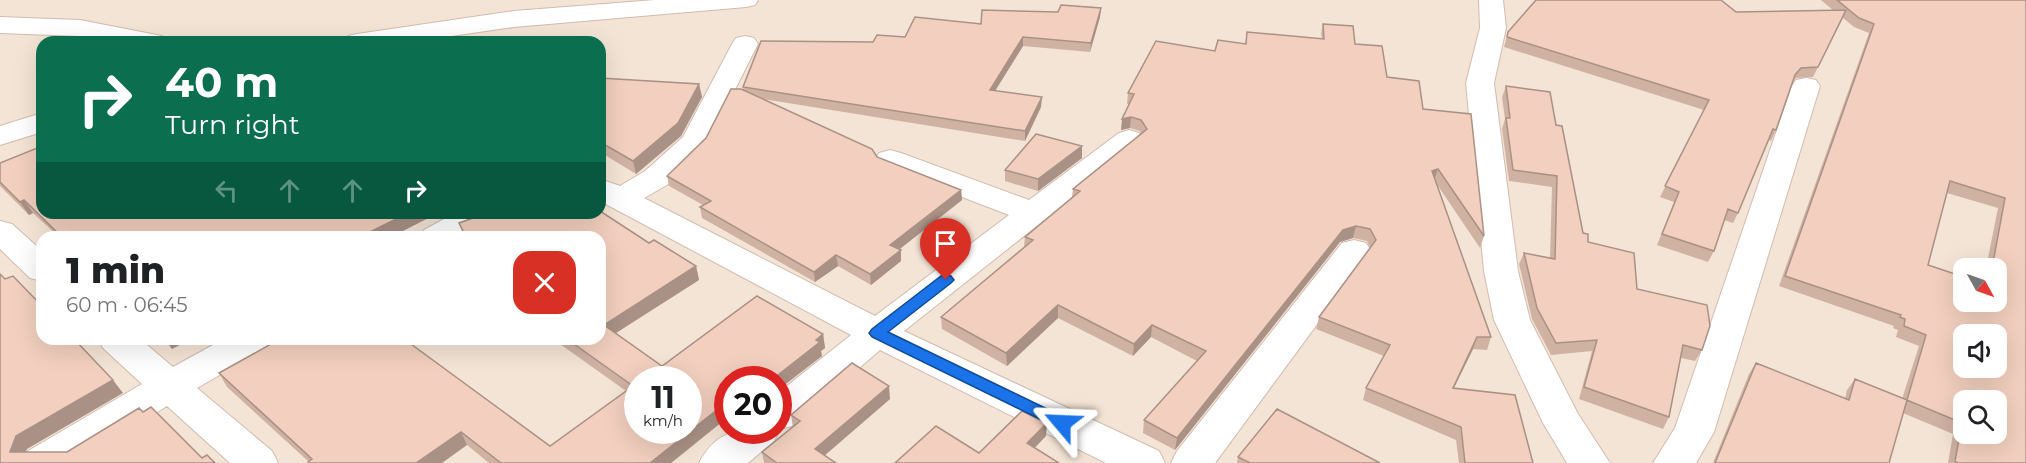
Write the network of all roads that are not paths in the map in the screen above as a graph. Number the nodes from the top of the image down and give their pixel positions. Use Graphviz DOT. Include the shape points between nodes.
graph roads {
  1 [pos="746,0"];
  2 [pos="1491,0"];
  3 [pos="0,25"];
  4 [pos="122,36"];
  5 [pos="398,36"];
  6 [pos="745,44"];
  7 [pos="1806,86"];
  8 [pos="36,124"];
  9 [pos="0,136"];
  10 [pos="1129,139"];
  11 [pos="890,159"];
  12 [pos="610,193"];
  13 [pos="1033,213"];
  14 [pos="468,219"];
  15 [pos="0,231"];
  16 [pos="447,231"];
  17 [pos="1354,251"];
  18 [pos="36,264"];
  19 [pos="877,333"];
  20 [pos="122,345"];
  21 [pos="243,345"];
  22 [pos="168,387"];
  23 [pos="792,403"];
  24 [pos="742,444"];
  25 [pos="42,463"];
  26 [pos="257,463"];
  27 [pos="720,463"];
  28 [pos="1144,463"];
  29 [pos="1192,463"];
  30 [pos="1589,463"];
  31 [pos="1674,463"];
  1 -- 5 [label="street" via="514,19"];
  2 -- 30 [label="street" via="1493,28 1480,82 1501,271 1512,320 1563,423"];
  3 -- 4 [label="street" via="80,28"];
  6 -- 12 [label="street" via="695,141 662,173"];
  7 -- 31 [label="street" via="1694,432"];
  8 -- 9 [label="street"];
  10 -- 13 [label="street"];
  11 -- 13 [label="street"];
  12 -- 19 [label="street"];
  13 -- 19 [label="street"];
  14 -- 16 [label="street"];
  15 -- 18 [label="street"];
  17 -- 29 [label="street"];
  19 -- 23 [label="street"];
  19 -- 28 [label="street"];
  20 -- 22 [label="street"];
  21 -- 22 [label="street"];
  22 -- 25 [label="street"];
  22 -- 26 [label="street"];
  24 -- 27 [label="street"];
}
